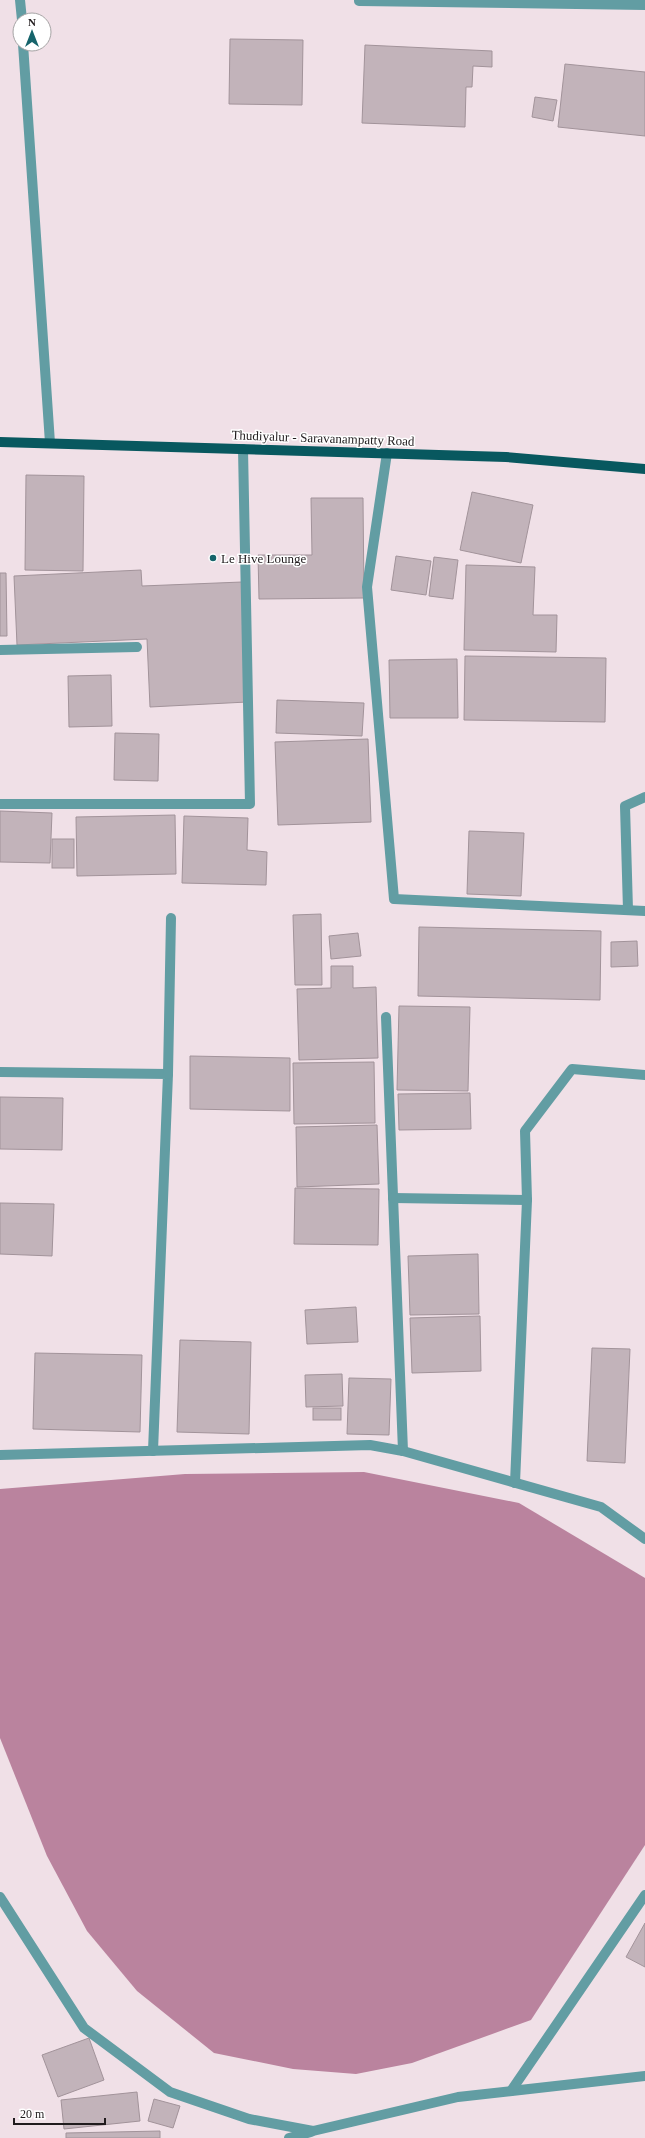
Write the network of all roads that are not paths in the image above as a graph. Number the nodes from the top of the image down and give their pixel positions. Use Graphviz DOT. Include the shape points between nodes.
graph roads {
  1 [pos="20,0"];
  2 [pos="359,1"];
  3 [pos="645,5"];
  4 [pos="21,12"];
  5 [pos="24,52"];
  6 [pos="0,442"];
  7 [pos="50,443"];
  8 [pos="243,449"];
  9 [pos="387,453"];
  10 [pos="645,469"];
  11 [pos="136,647"];
  12 [pos="0,650"];
  13 [pos="645,797"];
  14 [pos="0,804"];
  15 [pos="628,910"];
  16 [pos="645,911"];
  17 [pos="171,918"];
  18 [pos="386,1017"];
  19 [pos="0,1072"];
  20 [pos="168,1074"];
  21 [pos="645,1075"];
  22 [pos="393,1198"];
  23 [pos="527,1200"];
  24 [pos="153,1451"];
  25 [pos="403,1451"];
  26 [pos="0,1455"];
  27 [pos="515,1483"];
  28 [pos="645,1539"];
  29 [pos="645,1895"];
  30 [pos="0,1897"];
  31 [pos="645,2076"];
  32 [pos="511,2091"];
  33 [pos="313,2131"];
  34 [pos="289,2138"];
  1 -- 4 [label="street"];
  2 -- 3 [label="street"];
  5 -- 7 [label="street"];
  6 -- 7 [label="main road, Thudiyalur - Saravanampatty Road"];
  7 -- 8 [label="main road, Thudiyalur - Saravanampatty Road"];
  8 -- 9 [label="main road, Thudiyalur - Saravanampatty Road"];
  8 -- 14 [label="street" via="250,804"];
  9 -- 10 [label="main road, Thudiyalur - Saravanampatty Road" via="506,457"];
  9 -- 15 [label="street" via="367,587 394,899"];
  11 -- 12 [label="street"];
  13 -- 15 [label="street" via="626,806"];
  15 -- 16 [label="street"];
  17 -- 20 [label="street"];
  18 -- 22 [label="street"];
  19 -- 20 [label="street"];
  20 -- 24 [label="street"];
  21 -- 23 [label="street" via="572,1069 525,1131"];
  22 -- 23 [label="street"];
  22 -- 25 [label="street"];
  23 -- 27 [label="street"];
  24 -- 25 [label="street" via="370,1445"];
  24 -- 26 [label="street"];
  25 -- 27 [label="street"];
  27 -- 28 [label="street" via="601,1507"];
  29 -- 32 [label="street"];
  30 -- 33 [label="street" via="84,2028 90,2033 170,2092 248,2119"];
  31 -- 32 [label="street"];
  32 -- 33 [label="street" via="458,2097"];
  33 -- 34 [label="street"];
}
